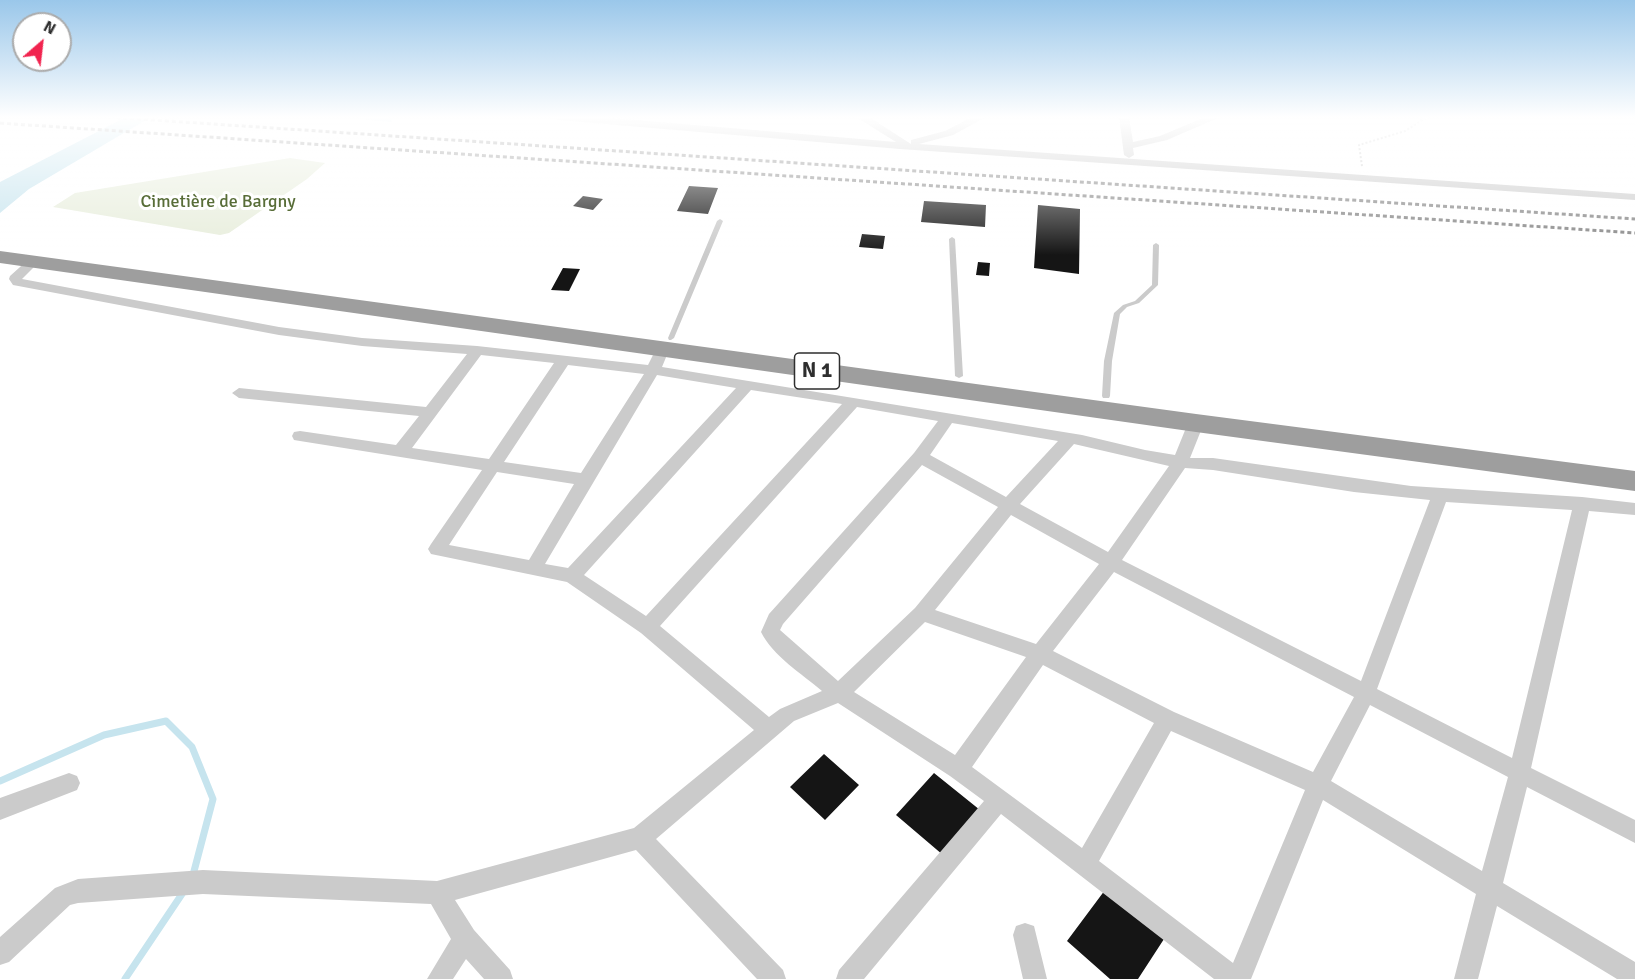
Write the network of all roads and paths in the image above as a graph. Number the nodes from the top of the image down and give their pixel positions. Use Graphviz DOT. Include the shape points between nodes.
graph roads {
  1 [pos="1139,163"];
  2 [pos="1363,163"];
  3 [pos="1366,179"];
  4 [pos="1635,196"];
  5 [pos="720,221"];
  6 [pos="952,239"];
  7 [pos="1156,245"];
  8 [pos="0,247"];
  9 [pos="0,257"];
  10 [pos="33,262"];
  11 [pos="477,351"];
  12 [pos="662,352"];
  13 [pos="564,360"];
  14 [pos="959,376"];
  15 [pos="746,386"];
  16 [pos="239,393"];
  17 [pos="1106,396"];
  18 [pos="855,401"];
  19 [pos="430,412"];
  20 [pos="948,418"];
  21 [pos="1196,423"];
  22 [pos="300,436"];
  23 [pos="1069,439"];
  24 [pos="400,452"];
  25 [pos="920,457"];
  26 [pos="1181,461"];
  27 [pos="493,466"];
  28 [pos="1635,466"];
  29 [pos="585,480"];
  30 [pos="1635,481"];
  31 [pos="1440,496"];
  32 [pos="1582,503"];
  33 [pos="1009,505"];
  34 [pos="1635,509"];
  35 [pos="1111,562"];
  36 [pos="533,568"];
  37 [pos="572,576"];
  38 [pos="922,613"];
  39 [pos="648,627"];
  40 [pos="1040,654"];
  41 [pos="839,693"];
  42 [pos="1366,693"];
  43 [pos="1167,718"];
  44 [pos="768,729"];
  45 [pos="958,769"];
  46 [pos="1520,771"];
  47 [pos="69,783"];
  48 [pos="1318,785"];
  49 [pos="998,801"];
  50 [pos="0,809"];
  51 [pos="1635,832"];
  52 [pos="640,838"];
  53 [pos="1085,864"];
  54 [pos="1490,888"];
  55 [pos="437,893"];
  56 [pos="1025,935"];
  57 [pos="465,939"];
  58 [pos="0,953"];
  59 [pos="1635,976"];
  60 [pos="439,979"];
  61 [pos="501,979"];
  62 [pos="774,979"];
  63 [pos="848,979"];
  64 [pos="1035,979"];
  65 [pos="1234,979"];
  66 [pos="1239,979"];
  67 [pos="1466,979"];
  1 -- 3 [label="street"];
  2 -- 3 [label="path"];
  3 -- 4 [label="street"];
  5 -- 12 [label="lane"];
  6 -- 14 [label="lane"];
  7 -- 17 [label="lane" via="1155,285 1137,302 1117,313"];
  8 -- 12 [label="highway, N 1"];
  9 -- 10 [label="highway, N 1"];
  10 -- 11 [label="street" via="17,274 18,282 287,332"];
  10 -- 12 [label="highway, N 1"];
  11 -- 13 [label="street"];
  11 -- 19 [label="street"];
  12 -- 13 [label="street"];
  12 -- 14 [label="highway, N 1"];
  12 -- 15 [label="street"];
  12 -- 21 [label="highway, N 1"];
  12 -- 29 [label="street"];
  13 -- 27 [label="street"];
  14 -- 17 [label="highway, N 1"];
  15 -- 18 [label="street"];
  15 -- 37 [label="street"];
  16 -- 19 [label="street"];
  17 -- 28 [label="highway, N 1"];
  18 -- 20 [label="street"];
  18 -- 39 [label="street"];
  19 -- 24 [label="street"];
  20 -- 23 [label="street"];
  20 -- 25 [label="street"];
  21 -- 26 [label="street"];
  21 -- 30 [label="highway, N 1"];
  22 -- 24 [label="street"];
  23 -- 26 [label="street"];
  23 -- 33 [label="street"];
  24 -- 27 [label="street"];
  25 -- 33 [label="street"];
  25 -- 41 [label="street" via="776,620 770,632"];
  26 -- 31 [label="street"];
  26 -- 35 [label="street"];
  27 -- 29 [label="street"];
  27 -- 36 [label="street" via="437,549"];
  29 -- 36 [label="street"];
  31 -- 32 [label="street"];
  31 -- 42 [label="street"];
  32 -- 34 [label="street"];
  32 -- 46 [label="street"];
  33 -- 35 [label="street"];
  33 -- 38 [label="street"];
  35 -- 40 [label="street"];
  35 -- 42 [label="street"];
  36 -- 37 [label="street"];
  37 -- 39 [label="street"];
  38 -- 40 [label="street"];
  38 -- 41 [label="street"];
  39 -- 44 [label="street"];
  40 -- 43 [label="street"];
  40 -- 45 [label="street"];
  41 -- 44 [label="street" via="787,715"];
  41 -- 45 [label="street"];
  42 -- 46 [label="street"];
  42 -- 48 [label="street"];
  43 -- 48 [label="street"];
  43 -- 53 [label="street"];
  44 -- 52 [label="street"];
  45 -- 49 [label="street"];
  46 -- 51 [label="street"];
  46 -- 54 [label="street"];
  47 -- 50 [label="street"];
  48 -- 54 [label="street"];
  48 -- 66 [label="street"];
  49 -- 53 [label="street"];
  49 -- 63 [label="street"];
  52 -- 55 [label="street"];
  52 -- 62 [label="street"];
  53 -- 65 [label="street"];
  54 -- 59 [label="street"];
  54 -- 67 [label="street"];
  55 -- 57 [label="street"];
  55 -- 58 [label="street" via="203,882 78,891 63,896"];
  56 -- 64 [label="street"];
  57 -- 60 [label="street"];
  57 -- 61 [label="street"];
}
